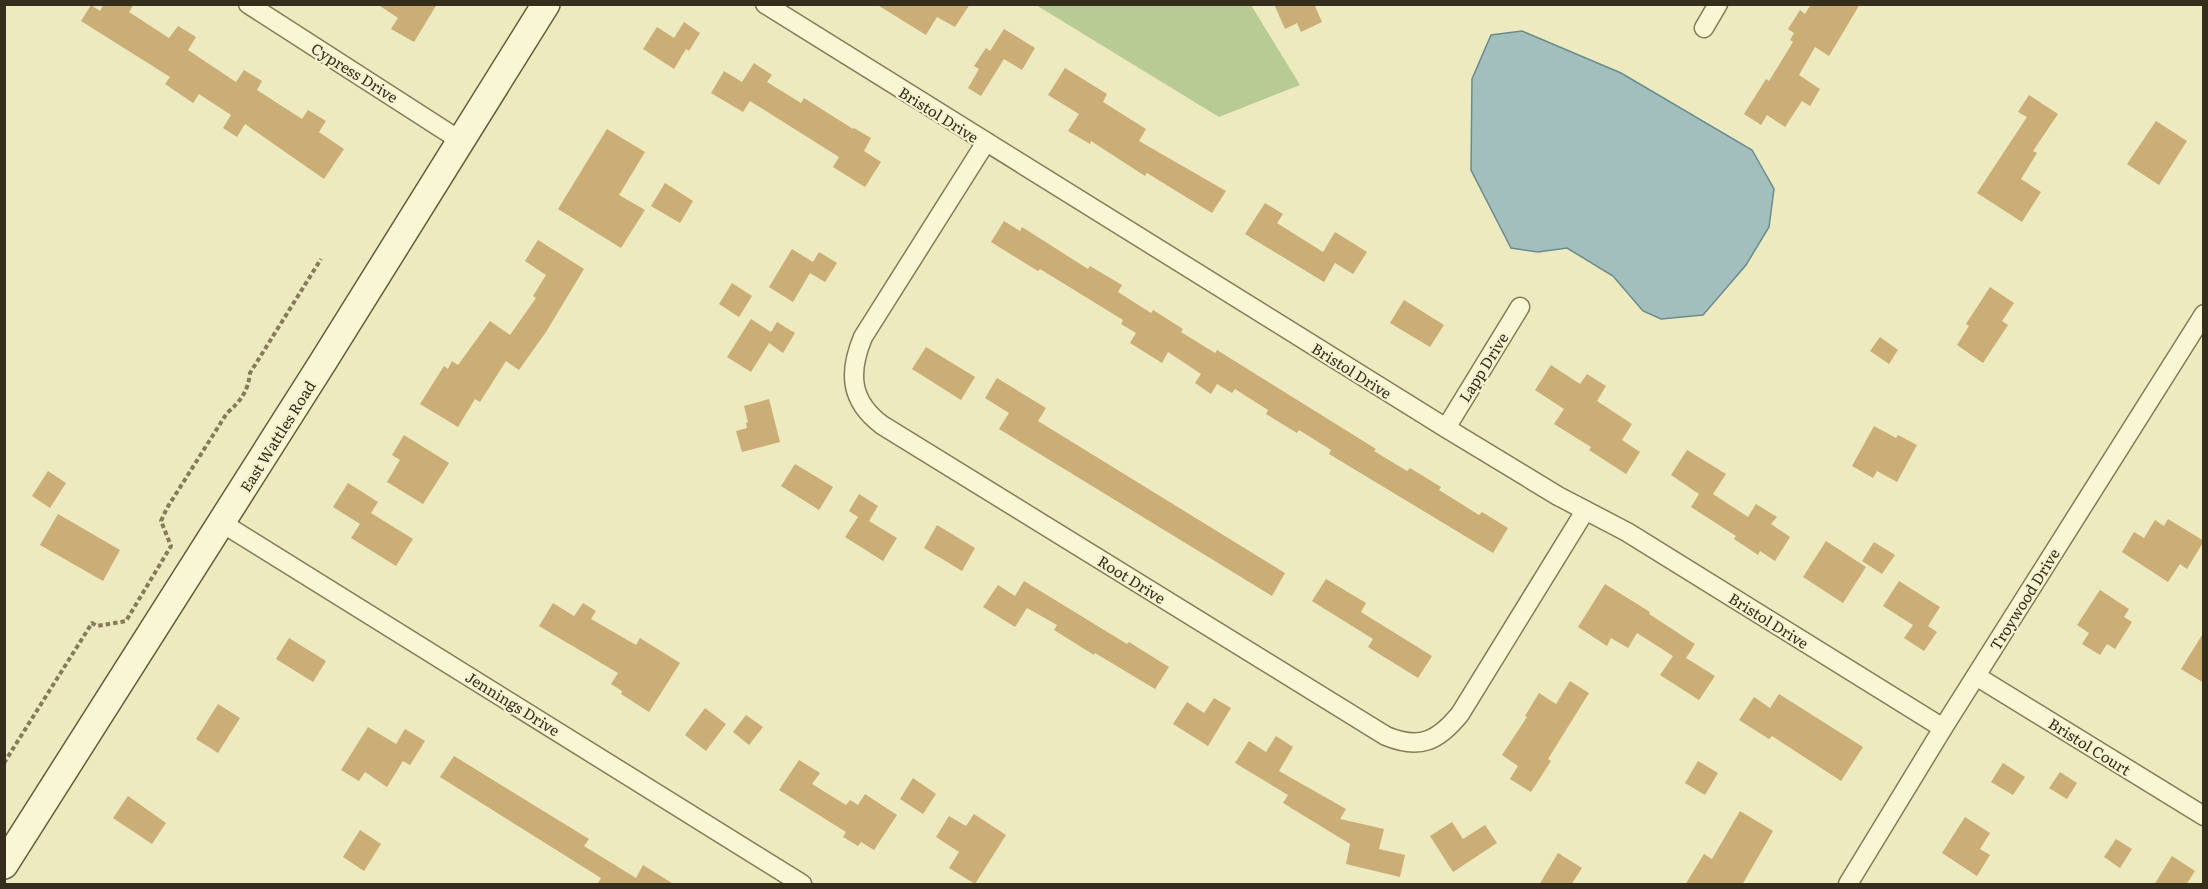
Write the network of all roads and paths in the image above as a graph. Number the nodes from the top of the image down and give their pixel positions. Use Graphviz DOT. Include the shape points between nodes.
graph roads {
  1 [pos="248,4"];
  2 [pos="546,4"];
  3 [pos="765,4"];
  4 [pos="1718,4"];
  5 [pos="1704,28"];
  6 [pos="461,141"];
  7 [pos="986,142"];
  8 [pos="321,259"];
  9 [pos="1520,307"];
  10 [pos="2204,314"];
  11 [pos="1446,428"];
  12 [pos="1586,511"];
  13 [pos="222,523"];
  14 [pos="1976,676"];
  15 [pos="1943,728"];
  16 [pos="4,763"];
  17 [pos="2204,816"];
  18 [pos="4,865"];
  19 [pos="802,885"];
  20 [pos="1848,885"];
  1 -- 6 [label="street, Cypress Drive"];
  2 -- 6 [label="main road, East Wattles Road"];
  3 -- 7 [label="street, Bristol Drive"];
  4 -- 5 [label="street"];
  6 -- 13 [label="main road, East Wattles Road"];
  7 -- 11 [label="street, Bristol Drive"];
  7 -- 12 [label="street, Root Drive" via="863,337 856,353 854,376 856,394 864,410 882,425 1386,736 1412,743 1428,741 1450,726"];
  8 -- 16 [label="path" via="250,373 248,388 239,404 227,413 167,508 161,521 171,546 126,621 97,626 92,623"];
  9 -- 11 [label="street, Lapp Drive"];
  10 -- 14 [label="street, Troywood Drive"];
  11 -- 12 [label="street, Bristol Drive"];
  12 -- 15 [label="street, Bristol Drive" via="1628,532"];
  13 -- 18 [label="main road, East Wattles Road"];
  13 -- 19 [label="street, Jennings Drive"];
  14 -- 15 [label="street, Troywood Drive"];
  14 -- 17 [label="street, Bristol Court"];
  15 -- 20 [label="street, Troywood Drive"];
}
